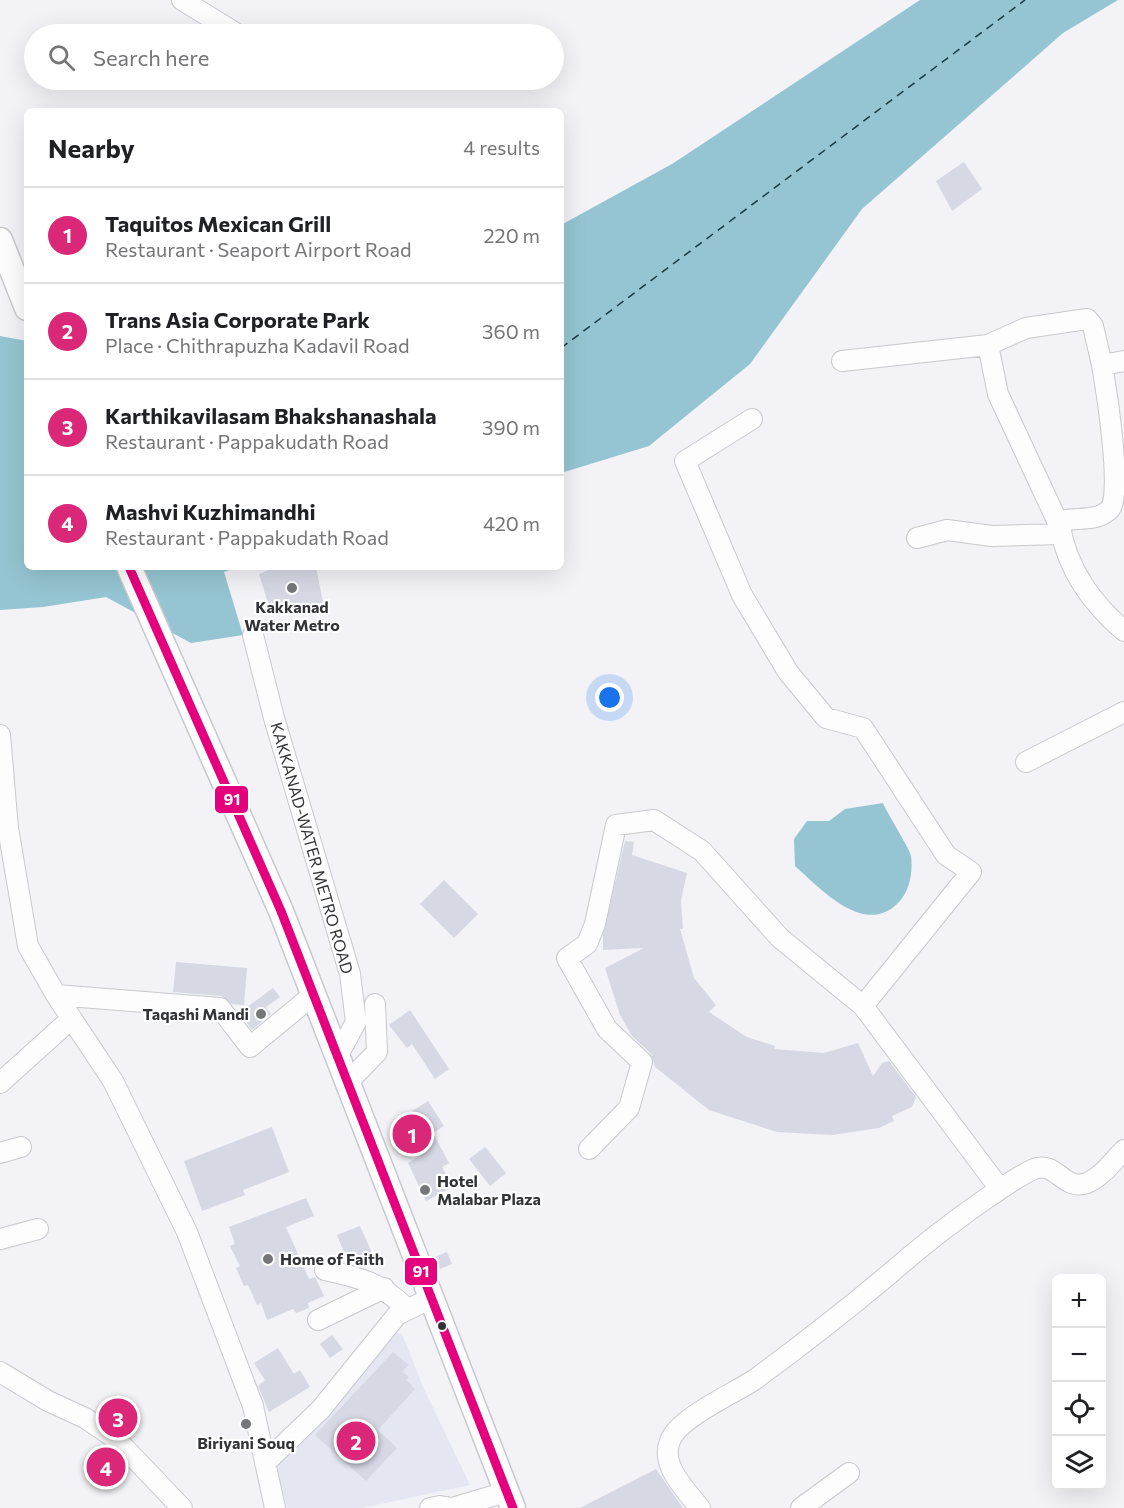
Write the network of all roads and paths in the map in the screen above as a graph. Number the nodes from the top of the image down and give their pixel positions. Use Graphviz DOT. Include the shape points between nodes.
graph roads {
  1 [pos="182,0"];
  2 [pos="221,24"];
  3 [pos="1,242"];
  4 [pos="24,300"];
  5 [pos="988,345"];
  6 [pos="842,361"];
  7 [pos="1124,361"];
  8 [pos="1102,365"];
  9 [pos="752,420"];
  10 [pos="1060,531"];
  11 [pos="916,538"];
  12 [pos="130,570"];
  13 [pos="1124,631"];
  14 [pos="253,635"];
  15 [pos="1124,712"];
  16 [pos="0,735"];
  17 [pos="1026,762"];
  18 [pos="313,995"];
  19 [pos="56,996"];
  20 [pos="375,1004"];
  21 [pos="863,1006"];
  22 [pos="71,1019"];
  23 [pos="337,1057"];
  24 [pos="0,1083"];
  25 [pos="347,1083"];
  26 [pos="21,1147"];
  27 [pos="589,1149"];
  28 [pos="1124,1150"];
  29 [pos="0,1153"];
  30 [pos="1000,1189"];
  31 [pos="38,1229"];
  32 [pos="0,1239"];
  33 [pos="325,1270"];
  34 [pos="384,1288"];
  35 [pos="431,1299"];
  36 [pos="407,1308"];
  37 [pos="318,1320"];
  38 [pos="0,1372"];
  39 [pos="265,1463"];
  40 [pos="849,1473"];
  41 [pos="510,1500"];
  42 [pos="182,1508"];
  43 [pos="275,1508"];
  44 [pos="430,1508"];
  45 [pos="451,1508"];
  46 [pos="700,1508"];
  47 [pos="801,1508"];
  1 -- 2 [label="street"];
  3 -- 4 [label="main road"];
  5 -- 6 [label="street"];
  5 -- 8 [label="street" via="1026,328 1087,320 1093,326"];
  5 -- 10 [label="street" via="998,394"];
  7 -- 8 [label="street"];
  8 -- 10 [label="street" via="1115,501 1100,516 1061,521"];
  9 -- 21 [label="street" via="685,461 742,595 788,672 826,718 863,728 946,855 971,872"];
  10 -- 11 [label="street" via="992,536 947,530"];
  10 -- 13 [label="street" via="1083,587 1094,604"];
  12 -- 18 [label="main road" via="261,866"];
  14 -- 23 [label="street, KAKKANAD-WATER METRO ROAD" via="350,974 356,1023"];
  15 -- 17 [label="street"];
  16 -- 19 [label="street" via="8,828 28,946"];
  18 -- 19 [label="street" via="250,1047 220,1008"];
  18 -- 23 [label="main road"];
  19 -- 22 [label="street"];
  20 -- 25 [label="street" via="377,1052"];
  21 -- 27 [label="street" via="780,938 702,851 654,819 616,825 595,924 587,944 567,958 608,1029 642,1062 629,1108"];
  21 -- 30 [label="street"];
  22 -- 24 [label="street"];
  22 -- 39 [label="street" via="113,1081 187,1232 253,1406"];
  23 -- 25 [label="main road"];
  25 -- 35 [label="main road"];
  26 -- 29 [label="street"];
  28 -- 30 [label="street" via="1087,1183 1066,1182 1043,1167"];
  30 -- 46 [label="street" via="940,1231 796,1349 678,1430 670,1439 668,1461"];
  31 -- 32 [label="street"];
  33 -- 34 [label="street" via="365,1279"];
  34 -- 36 [label="street"];
  34 -- 37 [label="street"];
  35 -- 36 [label="street"];
  35 -- 41 [label="main road"];
  36 -- 39 [label="street" via="393,1319 321,1409"];
  38 -- 42 [label="street" via="116,1439"];
  39 -- 43 [label="street"];
  40 -- 47 [label="street"];
  41 -- 45 [label="street" via="478,1500"];
  44 -- 45 [label="street"];
}
